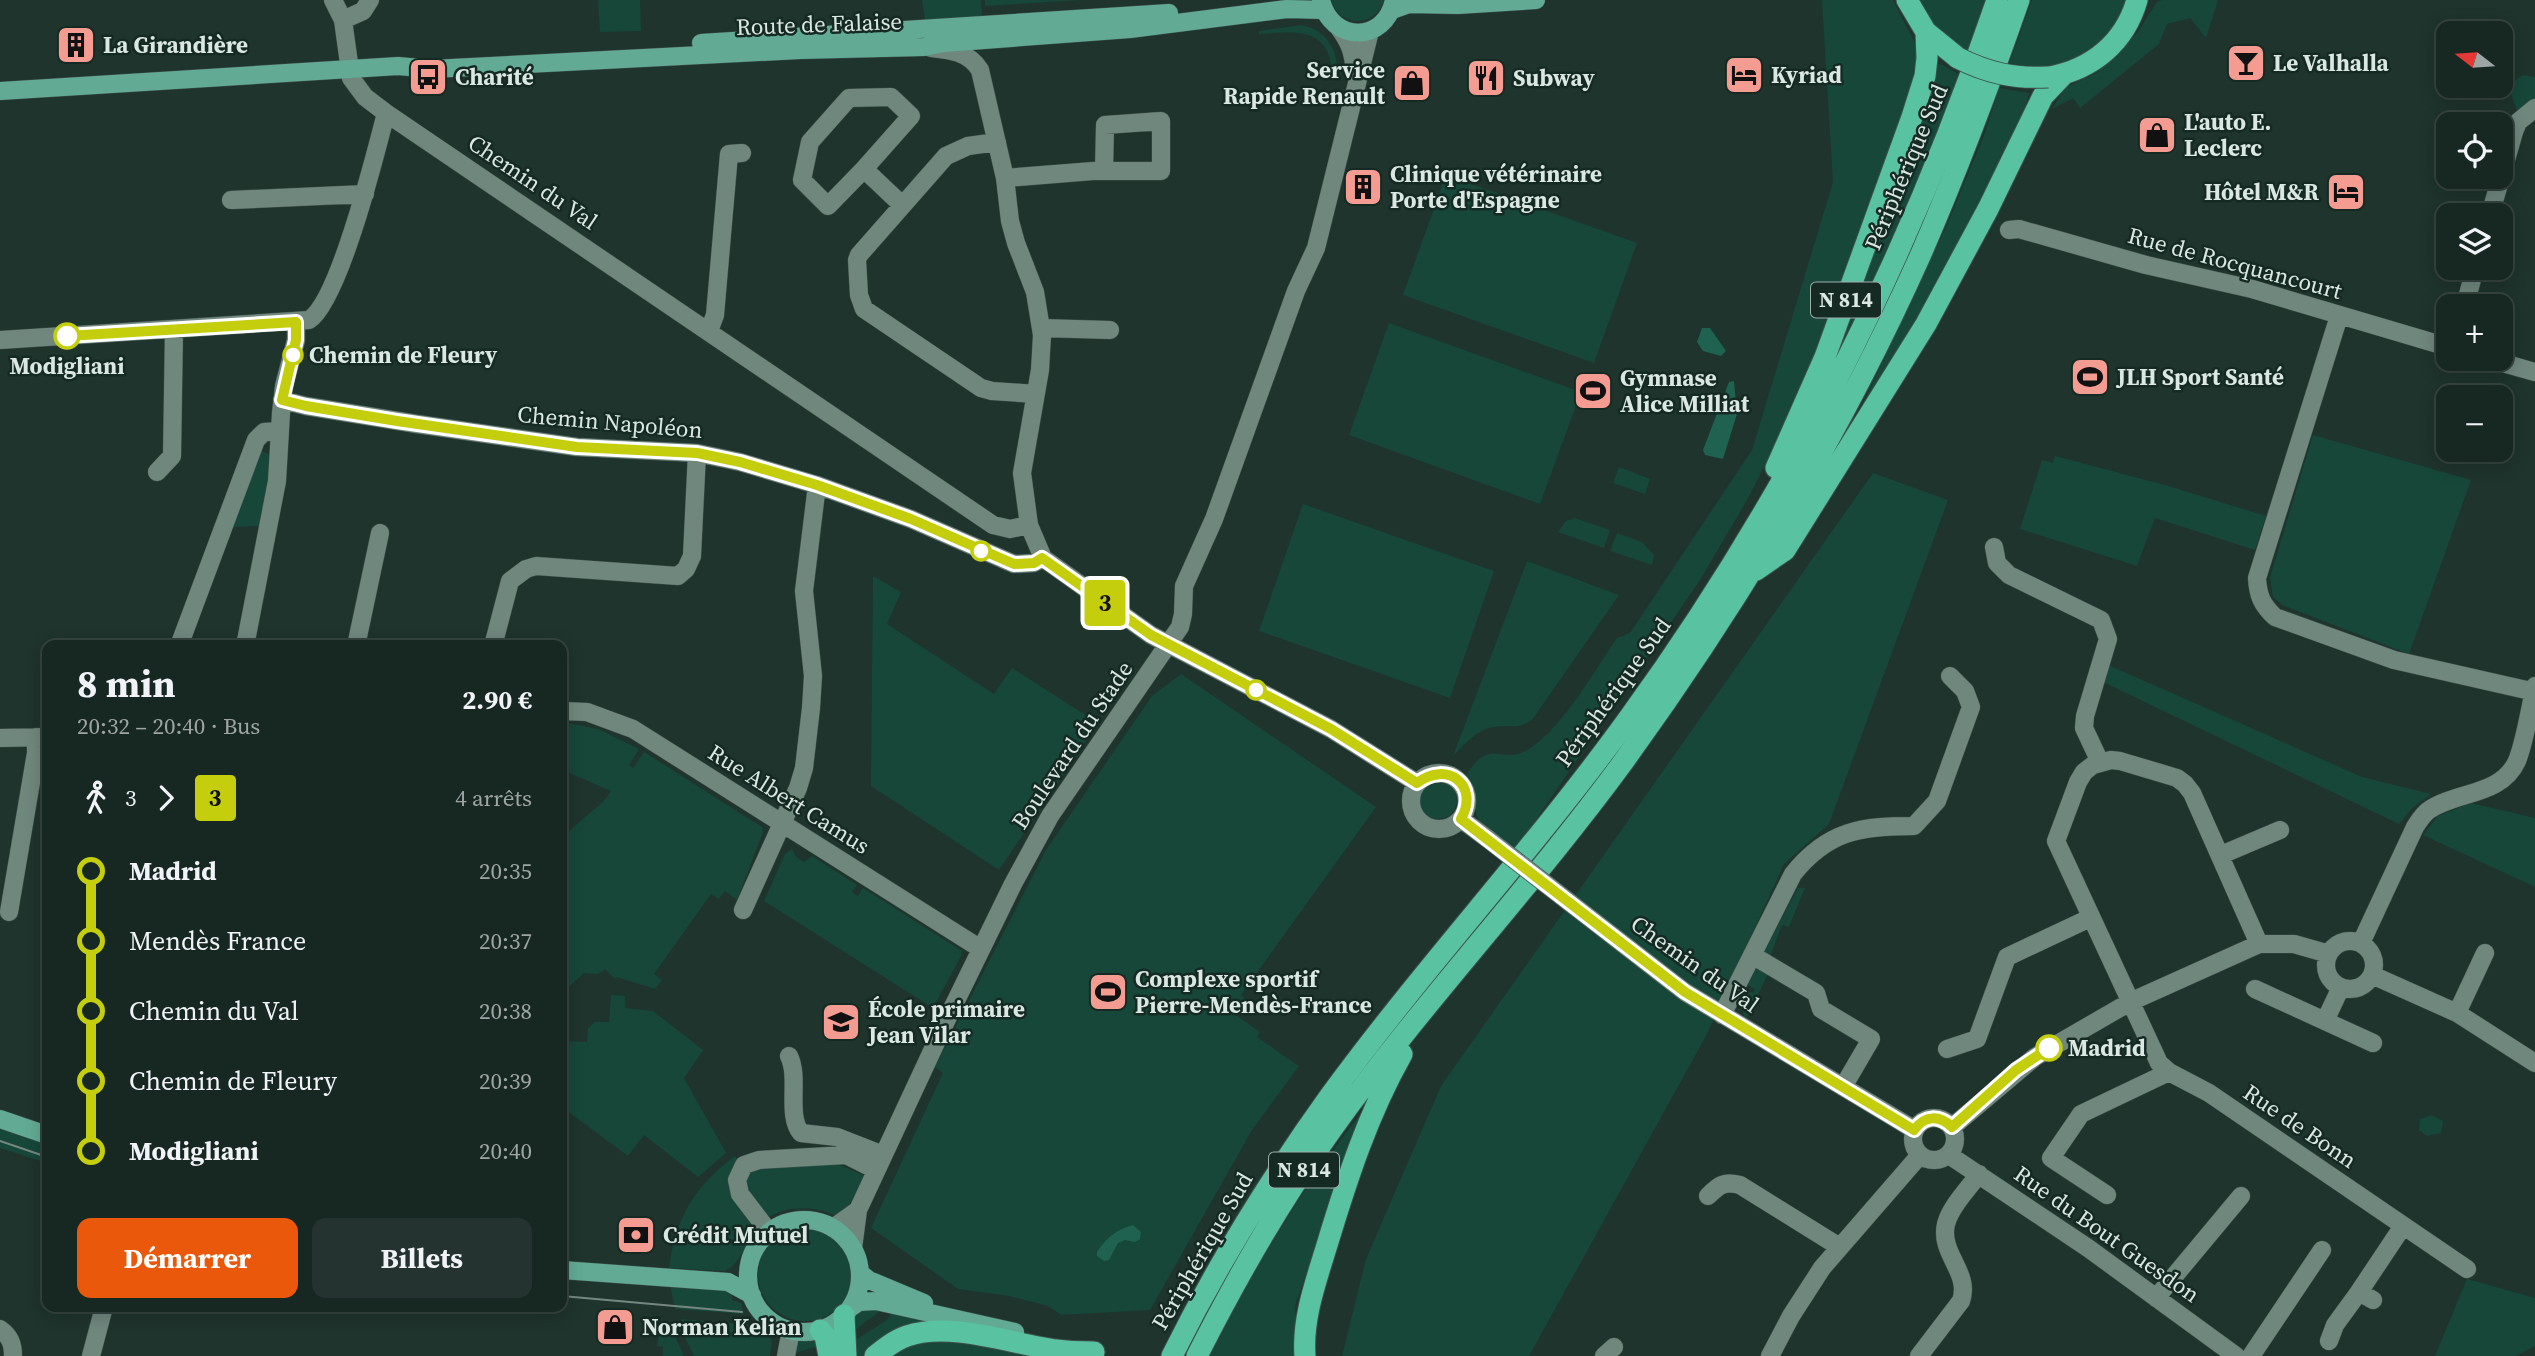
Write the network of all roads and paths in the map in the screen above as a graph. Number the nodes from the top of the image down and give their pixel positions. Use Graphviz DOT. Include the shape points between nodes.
graph roads {
  1 [pos="333,0"];
  2 [pos="370,0"];
  3 [pos="1285,0"];
  4 [pos="1536,0"];
  5 [pos="1907,0"];
  6 [pos="1997,0"];
  7 [pos="2019,0"];
  8 [pos="1322,5"];
  9 [pos="1393,5"];
  10 [pos="2138,5"];
  11 [pos="343,20"];
  12 [pos="1339,28"];
  13 [pos="1370,31"];
  14 [pos="1926,32"];
  15 [pos="924,47"];
  16 [pos="398,66"];
  17 [pos="349,69"];
  18 [pos="2056,76"];
  19 [pos="0,91"];
  20 [pos="1354,95"];
  21 [pos="2535,108"];
  22 [pos="386,113"];
  23 [pos="997,142"];
  24 [pos="742,153"];
  25 [pos="864,169"];
  26 [pos="1104,171"];
  27 [pos="1005,177"];
  28 [pos="365,194"];
  29 [pos="231,200"];
  30 [pos="2493,203"];
  31 [pos="902,205"];
  32 [pos="2009,230"];
  33 [pos="2339,316"];
  34 [pos="296,322"];
  35 [pos="1041,328"];
  36 [pos="174,330"];
  37 [pos="1110,330"];
  38 [pos="709,331"];
  39 [pos="0,340"];
  40 [pos="2436,344"];
  41 [pos="2513,366"];
  42 [pos="2535,372"];
  43 [pos="1036,394"];
  44 [pos="282,400"];
  45 [pos="279,431"];
  46 [pos="697,453"];
  47 [pos="158,472"];
  48 [pos="817,485"];
  49 [pos="1029,524"];
  50 [pos="380,533"];
  51 [pos="1994,547"];
  52 [pos="1042,558"];
  53 [pos="1744,566"];
  54 [pos="181,640"];
  55 [pos="246,640"];
  56 [pos="357,640"];
  57 [pos="495,640"];
  58 [pos="1169,644"];
  59 [pos="1950,676"];
  60 [pos="2535,690"];
  61 [pos="567,711"];
  62 [pos="42,737"];
  63 [pos="0,738"];
  64 [pos="2100,762"];
  65 [pos="1417,783"];
  66 [pos="1461,819"];
  67 [pos="782,824"];
  68 [pos="2280,830"];
  69 [pos="2221,855"];
  70 [pos="743,909"];
  71 [pos="9,912"];
  72 [pos="2090,918"];
  73 [pos="2361,943"];
  74 [pos="2259,944"];
  75 [pos="981,949"];
  76 [pos="2485,953"];
  77 [pos="2329,954"];
  78 [pos="1752,955"];
  79 [pos="2372,975"];
  80 [pos="2341,987"];
  81 [pos="2255,989"];
  82 [pos="1433,998"];
  83 [pos="2130,1002"];
  84 [pos="2457,1013"];
  85 [pos="1722,1015"];
  86 [pos="2325,1021"];
  87 [pos="2373,1043"];
  88 [pos="1947,1049"];
  89 [pos="789,1056"];
  90 [pos="2535,1063"];
  91 [pos="2169,1072"];
  92 [pos="1843,1087"];
  93 [pos="0,1119"];
  94 [pos="1952,1127"];
  95 [pos="1914,1130"];
  96 [pos="42,1133"];
  97 [pos="1920,1155"];
  98 [pos="1949,1155"];
  99 [pos="880,1163"];
  100 [pos="1979,1174"];
  101 [pos="2107,1195"];
  102 [pos="1708,1196"];
  103 [pos="2241,1196"];
  104 [pos="858,1210"];
  105 [pos="2403,1226"];
  106 [pos="833,1228"];
  107 [pos="769,1232"];
  108 [pos="1839,1246"];
  109 [pos="853,1248"];
  110 [pos="2322,1250"];
  111 [pos="750,1260"];
  112 [pos="2467,1269"];
  113 [pos="567,1270"];
  114 [pos="860,1273"];
  115 [pos="728,1282"];
  116 [pos="752,1295"];
  117 [pos="2156,1297"];
  118 [pos="847,1311"];
  119 [pos="103,1312"];
  120 [pos="970,1321"];
  121 [pos="0,1329"];
  122 [pos="791,1330"];
  123 [pos="820,1330"];
  124 [pos="2329,1341"];
  125 [pos="1102,1354"];
  126 [pos="12,1356"];
  127 [pos="91,1356"];
  128 [pos="786,1356"];
  129 [pos="829,1356"];
  130 [pos="846,1356"];
  131 [pos="875,1356"];
  132 [pos="1172,1356"];
  133 [pos="1197,1356"];
  134 [pos="1305,1356"];
  135 [pos="1770,1356"];
  136 [pos="1919,1356"];
  137 [pos="2236,1356"];
  138 [pos="2251,1356"];
  1 -- 11 [label="street"];
  2 -- 11 [label="street" via="363,11"];
  3 -- 16 [label="main road, Route de Falaise" via="1199,12 427,59"];
  4 -- 9 [label="main road"];
  5 -- 14 [label="highway"];
  6 -- 53 [label="highway, Périphérique Sud / N 814" via="1966,93 1888,277"];
  7 -- 53 [label="highway, Périphérique Sud / N 814" via="1963,154 1914,269 1832,434"];
  8 -- 12 [label="main road"];
  8 -- 15 [label="main road, Route de Falaise" via="1130,29"];
  9 -- 13 [label="main road"];
  10 -- 18 [label="highway" via="2105,52 2082,68"];
  11 -- 17 [label="street"];
  12 -- 13 [label="main road"];
  12 -- 20 [label="street, Boulevard du Stade" via="1355,61"];
  13 -- 20 [label="street, Boulevard du Stade"];
  14 -- 18 [label="highway, bridge" via="1958,58 1979,68 2025,79"];
  14 -- 53 [label="highway, N 814" via="1925,76 1912,117 1825,357 1745,525"];
  15 -- 16 [label="main road, Route de Falaise" via="432,69"];
  15 -- 23 [label="street" via="952,50 977,64"];
  16 -- 17 [label="main road, Route de Falaise"];
  17 -- 19 [label="main road, Route de Falaise"];
  17 -- 22 [label="street" via="355,86"];
  18 -- 53 [label="highway, N 814" via="1956,270 1785,550"];
  20 -- 58 [label="street, Boulevard du Stade" via="1316,248 1296,291 1214,519 1184,586 1180,627"];
  21 -- 30 [label="street" via="2518,122"];
  22 -- 28 [label="street"];
  22 -- 38 [label="street, Chemin du Val"];
  23 -- 27 [label="street"];
  23 -- 31 [label="street" via="954,150"];
  24 -- 38 [label="street" via="729,154 715,315"];
  25 -- 25 [label="street" via="911,116 891,97 849,98 810,142 803,180 828,206"];
  25 -- 31 [label="street"];
  26 -- 27 [label="street"];
  27 -- 35 [label="street" via="1010,222 1035,292"];
  28 -- 29 [label="street"];
  28 -- 34 [label="street" via="323,305 314,318"];
  31 -- 43 [label="street" via="859,254 859,295 864,309 981,388"];
  32 -- 33 [label="street, Rue de Rocquancourt" via="2252,289"];
  33 -- 40 [label="street, Rue de Rocquancourt"];
  33 -- 60 [label="street" via="2257,578 2263,606 2275,617 2394,660"];
  34 -- 36 [label="street"];
  34 -- 44 [label="street"];
  35 -- 37 [label="street"];
  35 -- 43 [label="street"];
  36 -- 39 [label="street"];
  36 -- 47 [label="street" via="172,456"];
  38 -- 49 [label="street, Chemin du Val" via="993,525 1010,529"];
  41 -- 42 [label="street"];
  43 -- 49 [label="street" via="1022,473"];
  44 -- 45 [label="street"];
  44 -- 46 [label="street, Chemin Napoléon" via="577,447"];
  45 -- 54 [label="street" via="264,432 256,440"];
  45 -- 55 [label="street" via="277,481"];
  46 -- 48 [label="street, Chemin Napoléon"];
  46 -- 57 [label="street" via="691,556 684,570 677,576 526,569 510,581"];
  48 -- 52 [label="street, Chemin Napoléon" via="911,519 1003,561 1025,564"];
  48 -- 67 [label="street" via="804,591 813,676 811,708 804,768"];
  49 -- 52 [label="street"];
  50 -- 56 [label="street"];
  51 -- 64 [label="street" via="1997,563 2009,575 2101,620 2108,639 2084,728"];
  52 -- 58 [label="street"];
  53 -- 82 [label="highway, Périphérique Sud / N 814" via="1667,701 1618,769"];
  53 -- 132 [label="highway, Périphérique Sud / N 814" via="1555,816 1331,1095 1247,1222"];
  58 -- 65 [label="street" via="1331,729"];
  58 -- 75 [label="street, Boulevard du Stade" via="1050,816"];
  59 -- 78 [label="street" via="1965,691 1971,708 1937,801 1914,826 1872,826 1833,838 1805,858"];
  60 -- 73 [label="street" via="2517,761 2492,786 2427,811 2415,827"];
  61 -- 67 [label="street, Rue Albert Camus" via="587,712 633,729"];
  62 -- 63 [label="street"];
  62 -- 71 [label="street"];
  64 -- 69 [label="street" via="2120,761 2185,784"];
  64 -- 72 [label="street, Rue de Bonn" via="2084,772 2056,842"];
  65 -- 66 [label="street" via="1411,808 1418,821 1444,829"];
  65 -- 66 [label="street" via="1438,772 1461,783 1467,794"];
  66 -- 85 [label="street, Chemin du Val, bridge" via="1685,992"];
  67 -- 70 [label="street"];
  67 -- 75 [label="street, Rue Albert Camus"];
  68 -- 69 [label="street"];
  69 -- 74 [label="street"];
  72 -- 83 [label="street, Rue de Bonn"];
  72 -- 88 [label="street" via="2007,957 1977,1039"];
  73 -- 77 [label="street" via="2342,943"];
  73 -- 79 [label="street" via="2373,956"];
  74 -- 77 [label="street" via="2294,944"];
  74 -- 83 [label="street"];
  75 -- 99 [label="street, Boulevard du Stade"];
  76 -- 84 [label="street"];
  77 -- 80 [label="street" via="2328,974"];
  78 -- 85 [label="street"];
  78 -- 92 [label="street" via="1816,993 1821,1009 1871,1039"];
  79 -- 80 [label="street" via="2359,987"];
  79 -- 84 [label="street"];
  80 -- 86 [label="street"];
  81 -- 86 [label="street"];
  82 -- 133 [label="highway, Périphérique Sud / N 814" via="1290,1191"];
  82 -- 134 [label="highway, N 814" via="1376,1102 1351,1169 1310,1305 1303,1337"];
  83 -- 91 [label="street, Rue de Bonn" via="2159,1063"];
  83 -- 94 [label="street" via="2035,1057"];
  84 -- 90 [label="street"];
  85 -- 92 [label="street, Chemin du Val"];
  86 -- 87 [label="street"];
  89 -- 99 [label="street" via="796,1125 801,1133 837,1137"];
  91 -- 101 [label="street" via="2081,1114 2051,1158"];
  91 -- 105 [label="street, Rue de Bonn" via="2208,1093"];
  92 -- 95 [label="street, Chemin du Val"];
  93 -- 96 [label="main road"];
  94 -- 95 [label="street" via="1930,1118"];
  94 -- 98 [label="street" via="1955,1144"];
  95 -- 97 [label="street" via="1913,1143"];
  97 -- 98 [label="street" via="1933,1161"];
  97 -- 108 [label="street"];
  98 -- 100 [label="street, Rue du Bout Guesdon"];
  99 -- 104 [label="street, Boulevard du Stade"];
  99 -- 107 [label="street" via="846,1155 759,1160 744,1165 737,1180 740,1194"];
  100 -- 117 [label="street, Rue du Bout Guesdon"];
  100 -- 136 [label="street" via="1951,1213 1945,1236 1963,1281 1961,1301"];
  102 -- 108 [label="street" via="1719,1185 1740,1185"];
  103 -- 117 [label="street"];
  104 -- 106 [label="street"];
  104 -- 109 [label="street, Boulevard du Stade"];
  105 -- 112 [label="street, Rue de Bonn"];
  105 -- 124 [label="street" via="2366,1296 2335,1325"];
  106 -- 107 [label="main road" via="800,1220"];
  106 -- 109 [label="main road"];
  107 -- 111 [label="main road"];
  108 -- 135 [label="street" via="1807,1289"];
  109 -- 114 [label="main road"];
  110 -- 138 [label="street"];
  111 -- 115 [label="main road"];
  111 -- 116 [label="main road"];
  113 -- 115 [label="main road"];
  114 -- 118 [label="main road"];
  114 -- 120 [label="main road"];
  115 -- 116 [label="main road"];
  116 -- 122 [label="main road" via="768,1318"];
  117 -- 137 [label="street, Rue du Bout Guesdon"];
  118 -- 120 [label="main road" via="859,1302 876,1301"];
  118 -- 123 [label="main road"];
  118 -- 130 [label="highway"];
  119 -- 127 [label="street"];
  120 -- 125 [label="main road"];
  121 -- 126 [label="street" via="12,1344"];
  122 -- 123 [label="main road"];
  122 -- 128 [label="street"];
  123 -- 129 [label="highway"];
  125 -- 131 [label="highway" via="929,1332 907,1336"];
}
